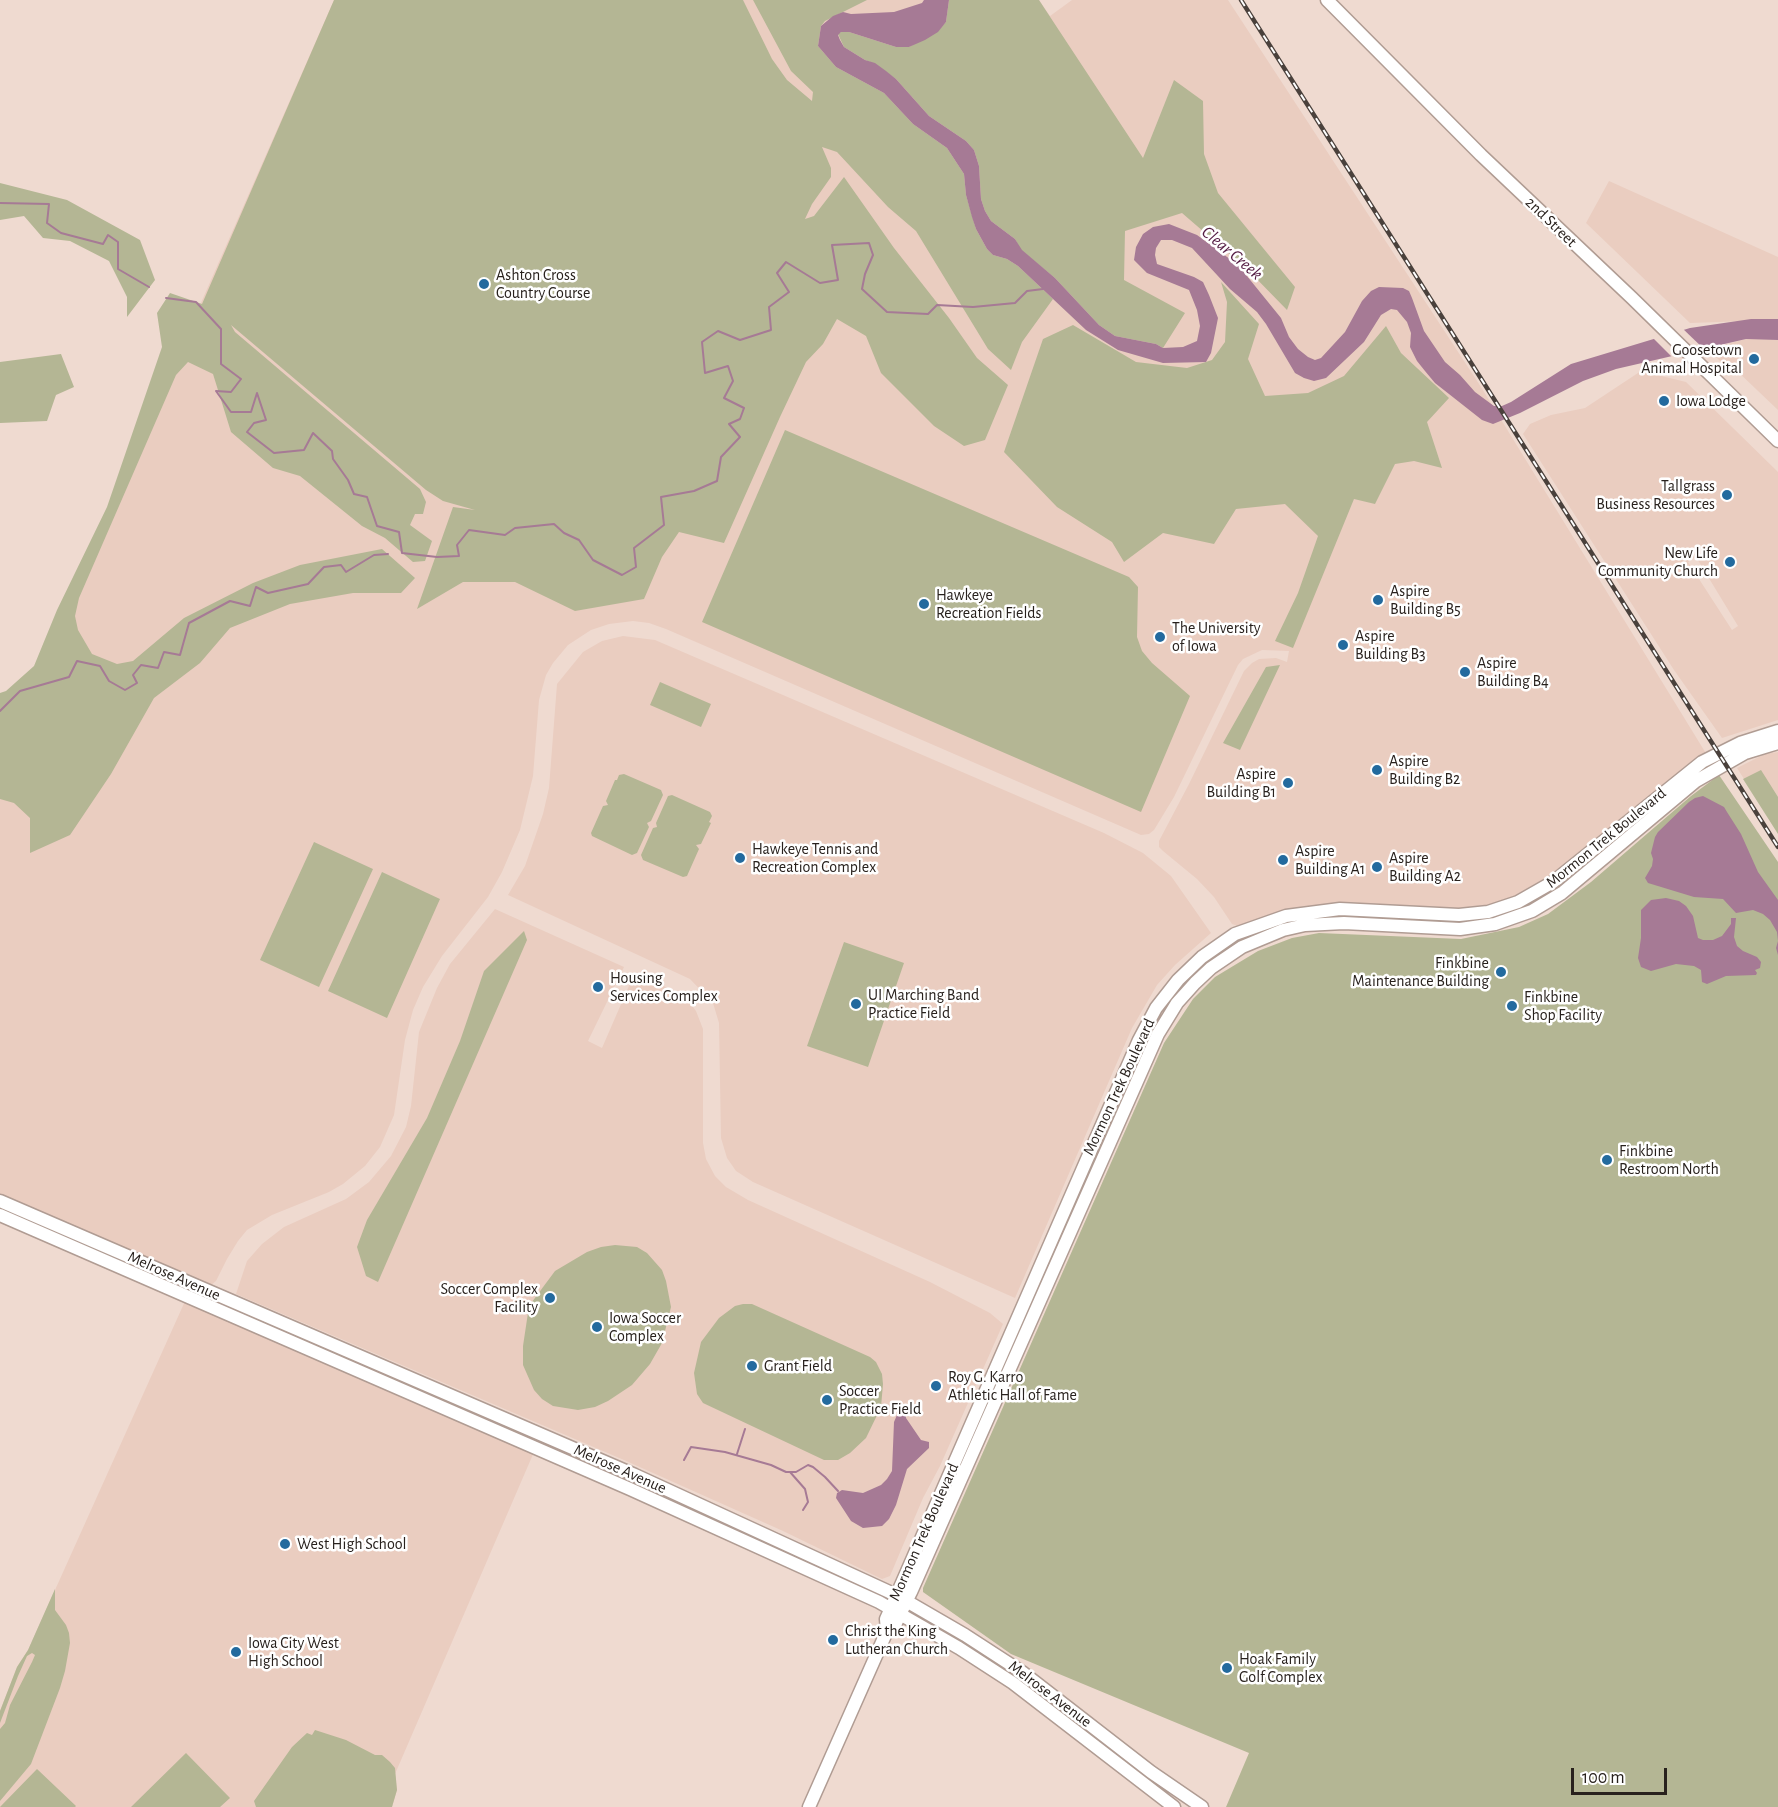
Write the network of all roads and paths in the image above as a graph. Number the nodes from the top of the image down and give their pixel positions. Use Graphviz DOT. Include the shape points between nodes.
graph roads {
  1 [pos="1327,0"];
  2 [pos="1778,441"];
  3 [pos="1778,731"];
  4 [pos="1778,743"];
  5 [pos="1721,758"];
  6 [pos="0,1201"];
  7 [pos="0,1215"];
  8 [pos="633,1482"];
  9 [pos="688,1499"];
  10 [pos="902,1598"];
  11 [pos="896,1611"];
  12 [pos="809,1807"];
  13 [pos="1174,1807"];
  14 [pos="1202,1807"];
  1 -- 2 [label="main road, 2nd Street" via="1481,155"];
  3 -- 5 [label="main road" via="1752,738"];
  4 -- 5 [label="main road"];
  5 -- 10 [label="main road, Mormon Trek Boulevard" via="1562,893 1532,911 1495,924 1460,929 1344,923 1305,925 1242,947 1195,983 1158,1034"];
  6 -- 9 [label="main road, Melrose Avenue"];
  7 -- 11 [label="main road, Melrose Avenue" via="630,1489"];
  8 -- 9 [label="main road" via="661,1494"];
  9 -- 10 [label="main road, Melrose Avenue"];
  10 -- 11 [label="main road, Mormon Trek Boulevard"];
  10 -- 14 [label="main road, Melrose Avenue" via="1022,1672 1151,1773"];
  11 -- 12 [label="main road, Mormon Trek Boulevard" via="896,1623 887,1631"];
  11 -- 13 [label="main road, Melrose Avenue" via="1013,1683"];
}
